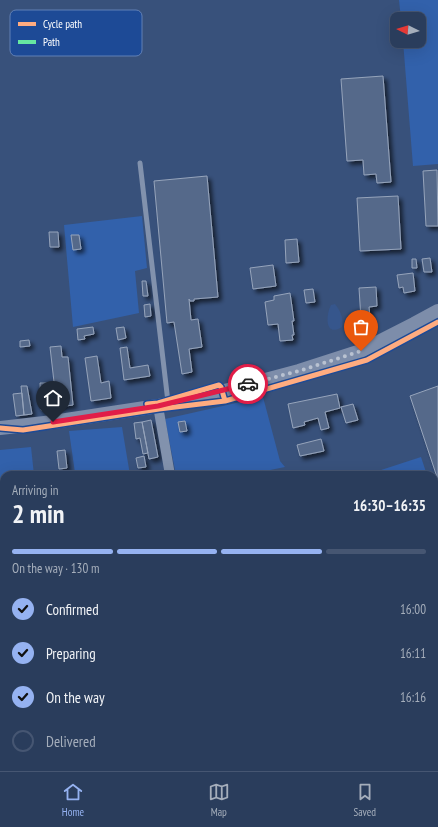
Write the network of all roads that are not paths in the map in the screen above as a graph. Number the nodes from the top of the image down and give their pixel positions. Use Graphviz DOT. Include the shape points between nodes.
graph roads {
  1 [pos="140,163"];
  2 [pos="438,311"];
  3 [pos="163,405"];
  4 [pos="0,428"];
  5 [pos="170,471"];
  1 -- 3 [label="lane"];
  2 -- 3 [label="street" via="361,351 299,371"];
  3 -- 4 [label="street"];
  3 -- 5 [label="street"];
}
